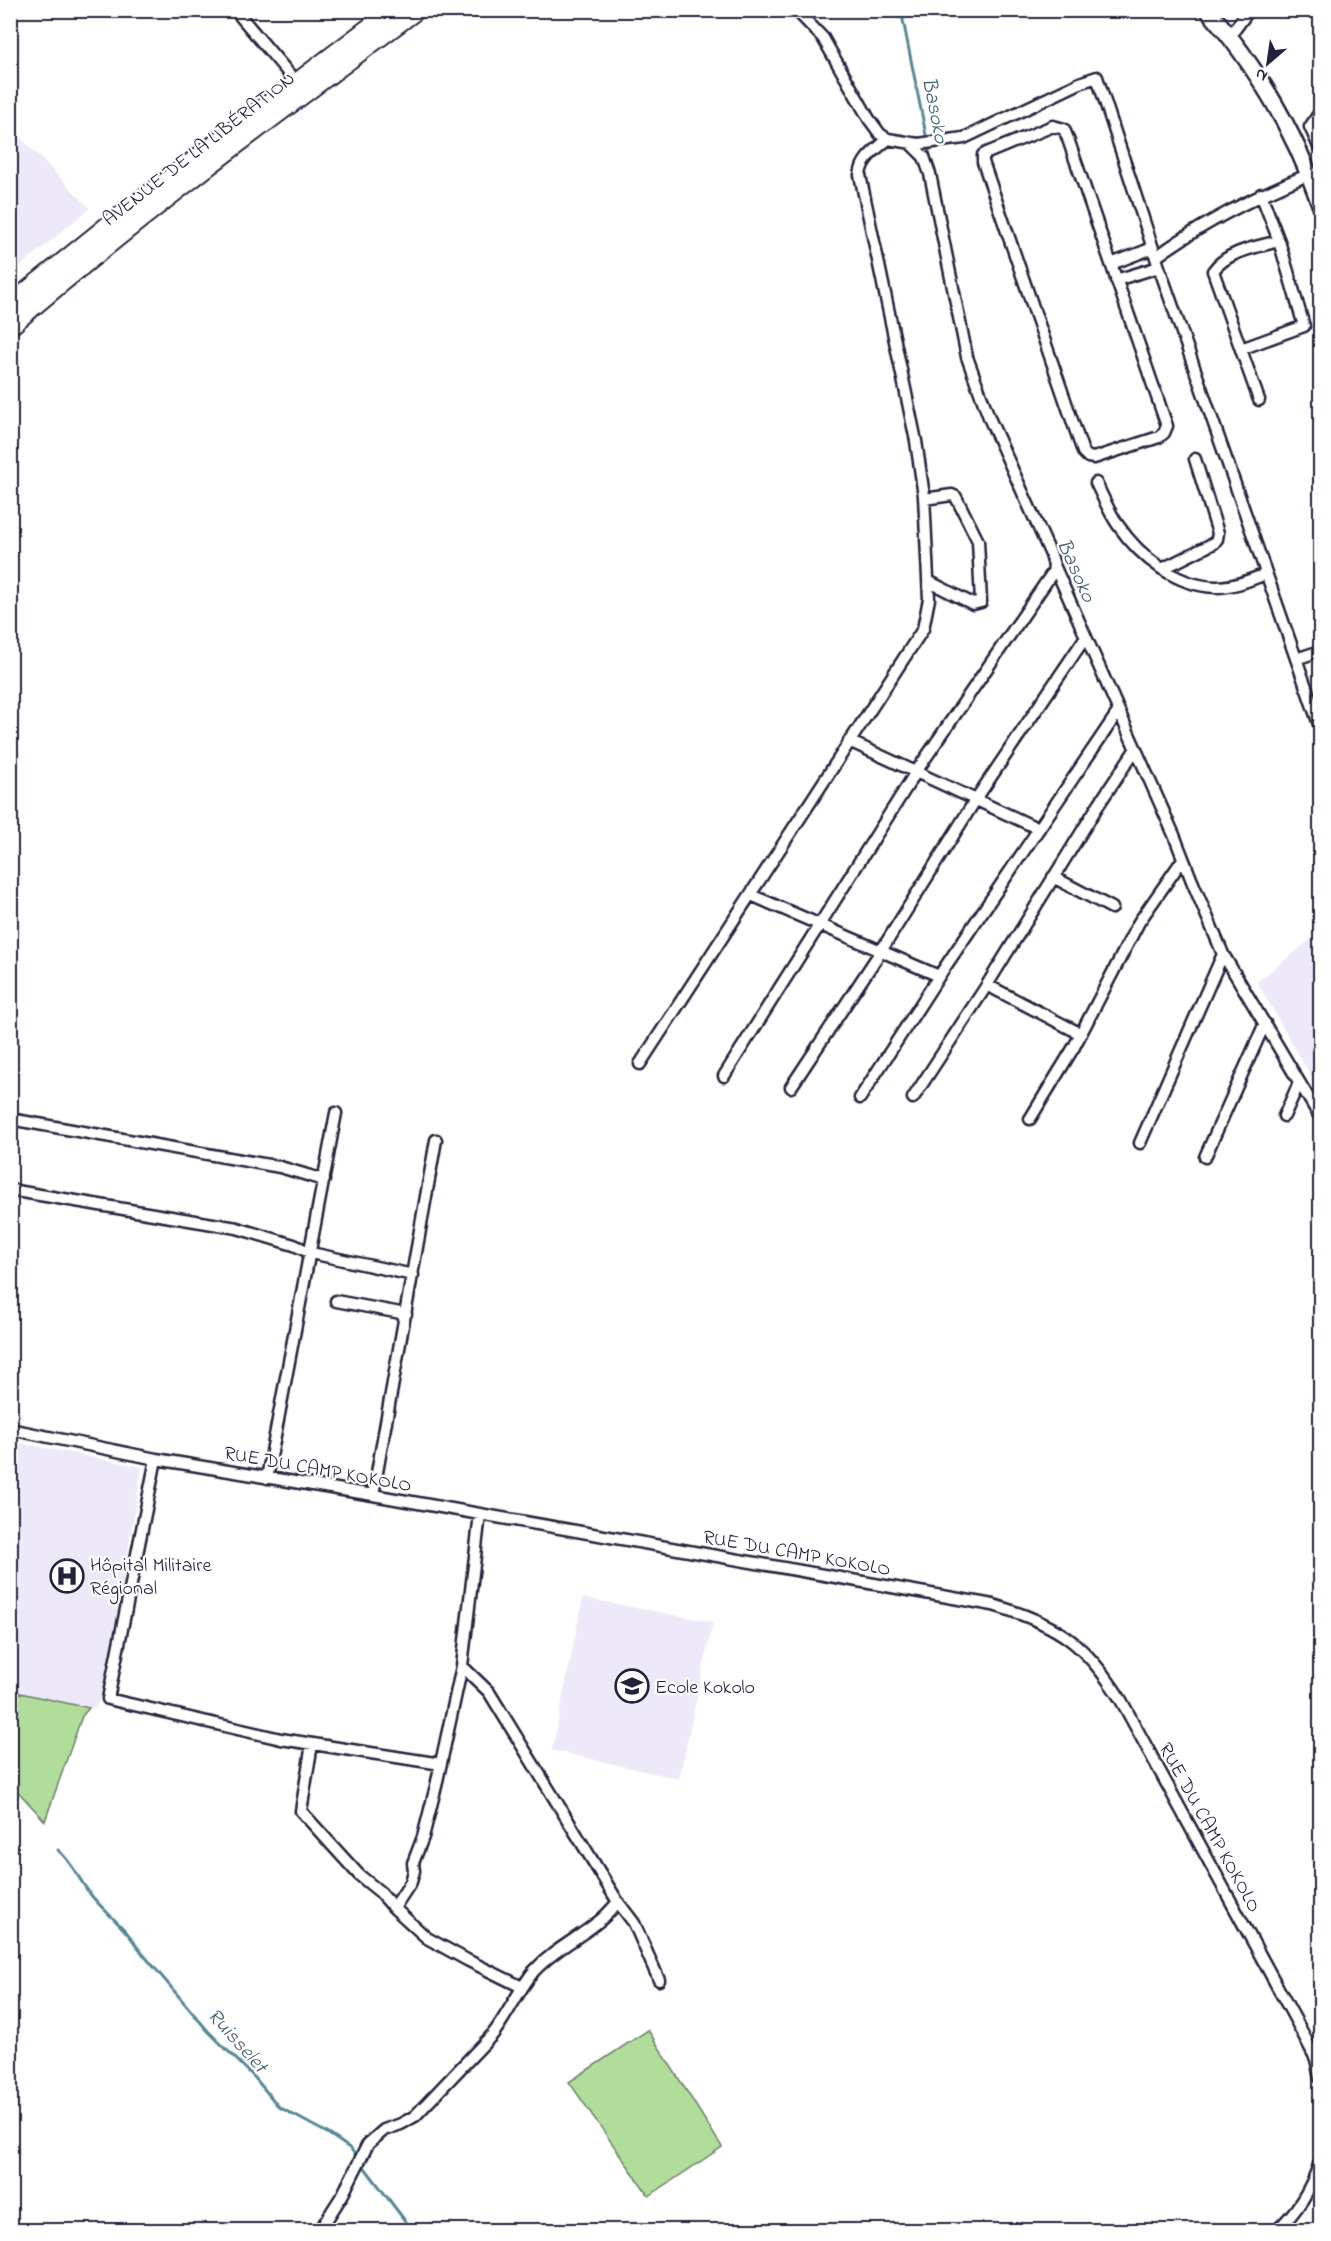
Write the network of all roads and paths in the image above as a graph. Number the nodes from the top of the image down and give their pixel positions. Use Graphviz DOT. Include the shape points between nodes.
graph roads {
  1 [pos="235,10"];
  2 [pos="393,10"];
  3 [pos="416,10"];
  4 [pos="796,10"];
  5 [pos="1208,10"];
  6 [pos="1249,10"];
  7 [pos="1230,36"];
  8 [pos="296,82"];
  9 [pos="1320,112"];
  10 [pos="1310,127"];
  11 [pos="1320,134"];
  12 [pos="888,139"];
  13 [pos="914,143"];
  14 [pos="1320,149"];
  15 [pos="1310,174"];
  16 [pos="1261,194"];
  17 [pos="1320,204"];
  18 [pos="1279,241"];
  19 [pos="1156,257"];
  20 [pos="1111,264"];
  21 [pos="1116,280"];
  22 [pos="10,305"];
  23 [pos="10,326"];
  24 [pos="1241,349"];
  25 [pos="1259,400"];
  26 [pos="1195,459"];
  27 [pos="1096,483"];
  28 [pos="924,499"];
  29 [pos="1054,565"];
  30 [pos="1162,569"];
  31 [pos="1266,574"];
  32 [pos="928,581"];
  33 [pos="1085,638"];
  34 [pos="1320,651"];
  35 [pos="1296,659"];
  36 [pos="1118,711"];
  37 [pos="1320,727"];
  38 [pos="849,741"];
  39 [pos="1135,750"];
  40 [pos="916,772"];
  41 [pos="976,799"];
  42 [pos="1039,829"];
  43 [pos="1183,859"];
  44 [pos="1053,877"];
  45 [pos="751,895"];
  46 [pos="1112,908"];
  47 [pos="819,924"];
  48 [pos="881,951"];
  49 [pos="1223,954"];
  50 [pos="939,976"];
  51 [pos="987,985"];
  52 [pos="1265,1023"];
  53 [pos="1081,1034"];
  54 [pos="640,1064"];
  55 [pos="724,1076"];
  56 [pos="1299,1083"];
  57 [pos="791,1086"];
  58 [pos="860,1098"];
  59 [pos="913,1098"];
  60 [pos="336,1113"];
  61 [pos="1284,1116"];
  62 [pos="1320,1117"];
  63 [pos="10,1119"];
  64 [pos="1030,1119"];
  65 [pos="436,1140"];
  66 [pos="1140,1143"];
  67 [pos="1205,1157"];
  68 [pos="324,1180"];
  69 [pos="10,1190"];
  70 [pos="310,1253"];
  71 [pos="413,1275"];
  72 [pos="336,1301"];
  73 [pos="406,1314"];
  74 [pos="10,1429"];
  75 [pos="156,1459"];
  76 [pos="267,1478"];
  77 [pos="373,1495"];
  78 [pos="480,1514"];
  79 [pos="462,1666"];
  80 [pos="312,1744"];
  81 [pos="441,1764"];
  82 [pos="618,1902"];
  83 [pos="394,1908"];
  84 [pos="658,1980"];
  85 [pos="522,1987"];
  86 [pos="1320,2078"];
  87 [pos="1320,2162"];
  88 [pos="320,2230"];
  89 [pos="1276,2230"];
  1 -- 8 [label="street"];
  2 -- 8 [label="highway, AVENUE DE LA LIBÉRATION"];
  3 -- 23 [label="highway, AVENUE DE LA LIBÉRATION" via="119,237"];
  4 -- 12 [label="street" via="823,38 869,119"];
  5 -- 7 [label="main road"];
  6 -- 7 [label="street"];
  7 -- 15 [label="main road" via="1268,90"];
  8 -- 22 [label="highway, AVENUE DE LA LIBÉRATION"];
  9 -- 10 [label="street"];
  10 -- 11 [label="street"];
  10 -- 14 [label="street"];
  12 -- 13 [label="street"];
  12 -- 28 [label="street" via="864,160 860,175 916,441"];
  13 -- 19 [label="street" via="963,138 1097,77"];
  13 -- 29 [label="street" via="930,174 968,357 990,420"];
  15 -- 16 [label="street"];
  15 -- 17 [label="main road"];
  16 -- 18 [label="street"];
  16 -- 19 [label="street"];
  18 -- 24 [label="street" via="1304,326"];
  18 -- 24 [label="street" via="1239,252 1220,262 1213,271"];
  19 -- 20 [label="street"];
  19 -- 21 [label="street"];
  19 -- 31 [label="street"];
  20 -- 21 [label="street"];
  20 -- 21 [label="street" via="1064,129 1053,126 983,155 1088,458 1159,437 1167,426"];
  24 -- 25 [label="street"];
  26 -- 30 [label="street" via="1217,539"];
  27 -- 30 [label="street" via="1117,523 1134,545"];
  28 -- 32 [label="street"];
  28 -- 32 [label="street" via="952,495 958,501 978,541 981,602 973,604"];
  29 -- 33 [label="street"];
  29 -- 40 [label="street" via="1041,592"];
  30 -- 31 [label="street" via="1181,580 1218,587"];
  31 -- 35 [label="street"];
  32 -- 38 [label="street" via="923,629"];
  33 -- 36 [label="street"];
  33 -- 41 [label="street"];
  34 -- 35 [label="street"];
  35 -- 37 [label="street"];
  36 -- 39 [label="street"];
  36 -- 42 [label="street"];
  38 -- 40 [label="street"];
  38 -- 45 [label="street"];
  39 -- 43 [label="street"];
  39 -- 44 [label="street"];
  40 -- 41 [label="street"];
  40 -- 47 [label="street"];
  41 -- 42 [label="street"];
  41 -- 48 [label="street"];
  42 -- 50 [label="street"];
  43 -- 49 [label="street"];
  43 -- 53 [label="street" via="1139,922"];
  44 -- 46 [label="street"];
  44 -- 51 [label="street"];
  45 -- 47 [label="street"];
  45 -- 54 [label="street"];
  47 -- 48 [label="street"];
  47 -- 55 [label="street"];
  48 -- 50 [label="street"];
  48 -- 57 [label="street"];
  49 -- 52 [label="street"];
  49 -- 66 [label="street"];
  50 -- 58 [label="street"];
  51 -- 53 [label="street"];
  51 -- 59 [label="street"];
  52 -- 56 [label="street"];
  52 -- 67 [label="street"];
  53 -- 64 [label="street"];
  56 -- 61 [label="street"];
  56 -- 62 [label="street"];
  60 -- 68 [label="street"];
  63 -- 68 [label="street" via="280,1167"];
  65 -- 71 [label="street"];
  68 -- 70 [label="street"];
  69 -- 70 [label="street" via="237,1228"];
  70 -- 71 [label="street"];
  70 -- 76 [label="street"];
  71 -- 73 [label="street"];
  72 -- 73 [label="street"];
  73 -- 77 [label="street"];
  74 -- 75 [label="street, RUE DU CAMP KOKOLO"];
  75 -- 76 [label="street, RUE DU CAMP KOKOLO"];
  75 -- 80 [label="street" via="108,1699"];
  76 -- 77 [label="street, RUE DU CAMP KOKOLO"];
  77 -- 78 [label="street, RUE DU CAMP KOKOLO"];
  78 -- 79 [label="street"];
  78 -- 86 [label="street, RUE DU CAMP KOKOLO" via="993,1605 1023,1614 1068,1636 1104,1674 1121,1700 1291,2011 1316,2059"];
  79 -- 81 [label="street"];
  79 -- 82 [label="street" via="489,1692"];
  80 -- 81 [label="street"];
  80 -- 83 [label="street" via="302,1811"];
  81 -- 83 [label="street" via="411,1882"];
  82 -- 84 [label="street" via="634,1923"];
  82 -- 85 [label="street" via="535,1970"];
  83 -- 85 [label="street" via="427,1938"];
  85 -- 88 [label="street" via="494,2034 415,2116 384,2130 368,2144 340,2201"];
  87 -- 89 [label="street" via="1306,2196 1291,2218"];
}
